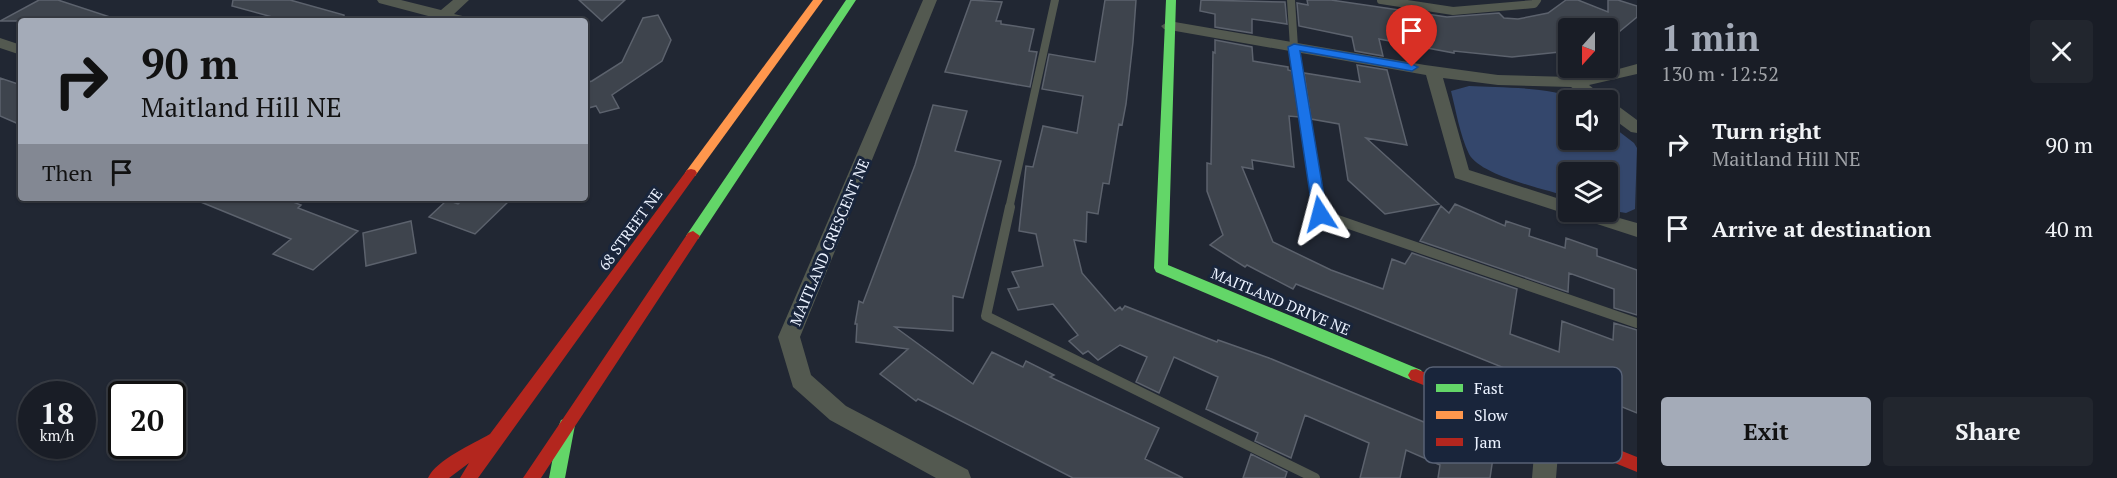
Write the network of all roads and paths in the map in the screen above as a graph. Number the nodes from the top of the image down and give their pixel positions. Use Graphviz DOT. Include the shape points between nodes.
graph roads {
  1 [pos="384,0"];
  2 [pos="462,0"];
  3 [pos="819,0"];
  4 [pos="851,0"];
  5 [pos="930,0"];
  6 [pos="1055,0"];
  7 [pos="1171,0"];
  8 [pos="1291,0"];
  9 [pos="1381,0"];
  10 [pos="1538,0"];
  11 [pos="440,18"];
  12 [pos="1168,26"];
  13 [pos="0,43"];
  14 [pos="1294,47"];
  15 [pos="18,49"];
  16 [pos="1637,69"];
  17 [pos="1433,71"];
  18 [pos="1575,82"];
  19 [pos="1586,90"];
  20 [pos="1618,114"];
  21 [pos="1637,128"];
  22 [pos="1558,205"];
  23 [pos="1610,222"];
  24 [pos="1637,230"];
  25 [pos="1637,323"];
  26 [pos="1424,378"];
  27 [pos="567,425"];
  28 [pos="497,440"];
  29 [pos="1622,459"];
  30 [pos="1545,463"];
  31 [pos="1637,465"];
  32 [pos="436,478"];
  33 [pos="468,478"];
  34 [pos="531,478"];
  35 [pos="557,478"];
  36 [pos="959,478"];
  37 [pos="1315,478"];
  38 [pos="1544,478"];
  1 -- 11 [label="street"];
  2 -- 11 [label="street"];
  3 -- 28 [label="main road, 68 STREET NE"];
  4 -- 27 [label="main road"];
  5 -- 36 [label="street, MAITLAND CRESCENT NE" via="789,337 801,380 838,413"];
  6 -- 37 [label="lane" via="986,316"];
  7 -- 12 [label="main road, MAITLAND DRIVE NE"];
  8 -- 14 [label="lane"];
  9 -- 10 [label="lane" via="1453,11 1534,4"];
  12 -- 14 [label="street"];
  12 -- 26 [label="main road, MAITLAND DRIVE NE" via="1161,268"];
  13 -- 15 [label="street"];
  14 -- 17 [label="street"];
  14 -- 25 [label="lane" via="1320,214"];
  16 -- 18 [label="street"];
  17 -- 18 [label="street" via="1504,80"];
  17 -- 22 [label="street" via="1461,174"];
  18 -- 19 [label="street"];
  20 -- 21 [label="street"];
  23 -- 24 [label="street"];
  27 -- 34 [label="main road"];
  27 -- 35 [label="main road"];
  28 -- 32 [label="main road" via="459,460"];
  28 -- 33 [label="main road, 68 STREET NE"];
  29 -- 31 [label="main road, MAITLAND DRIVE NE"];
  30 -- 38 [label="street"];
}
